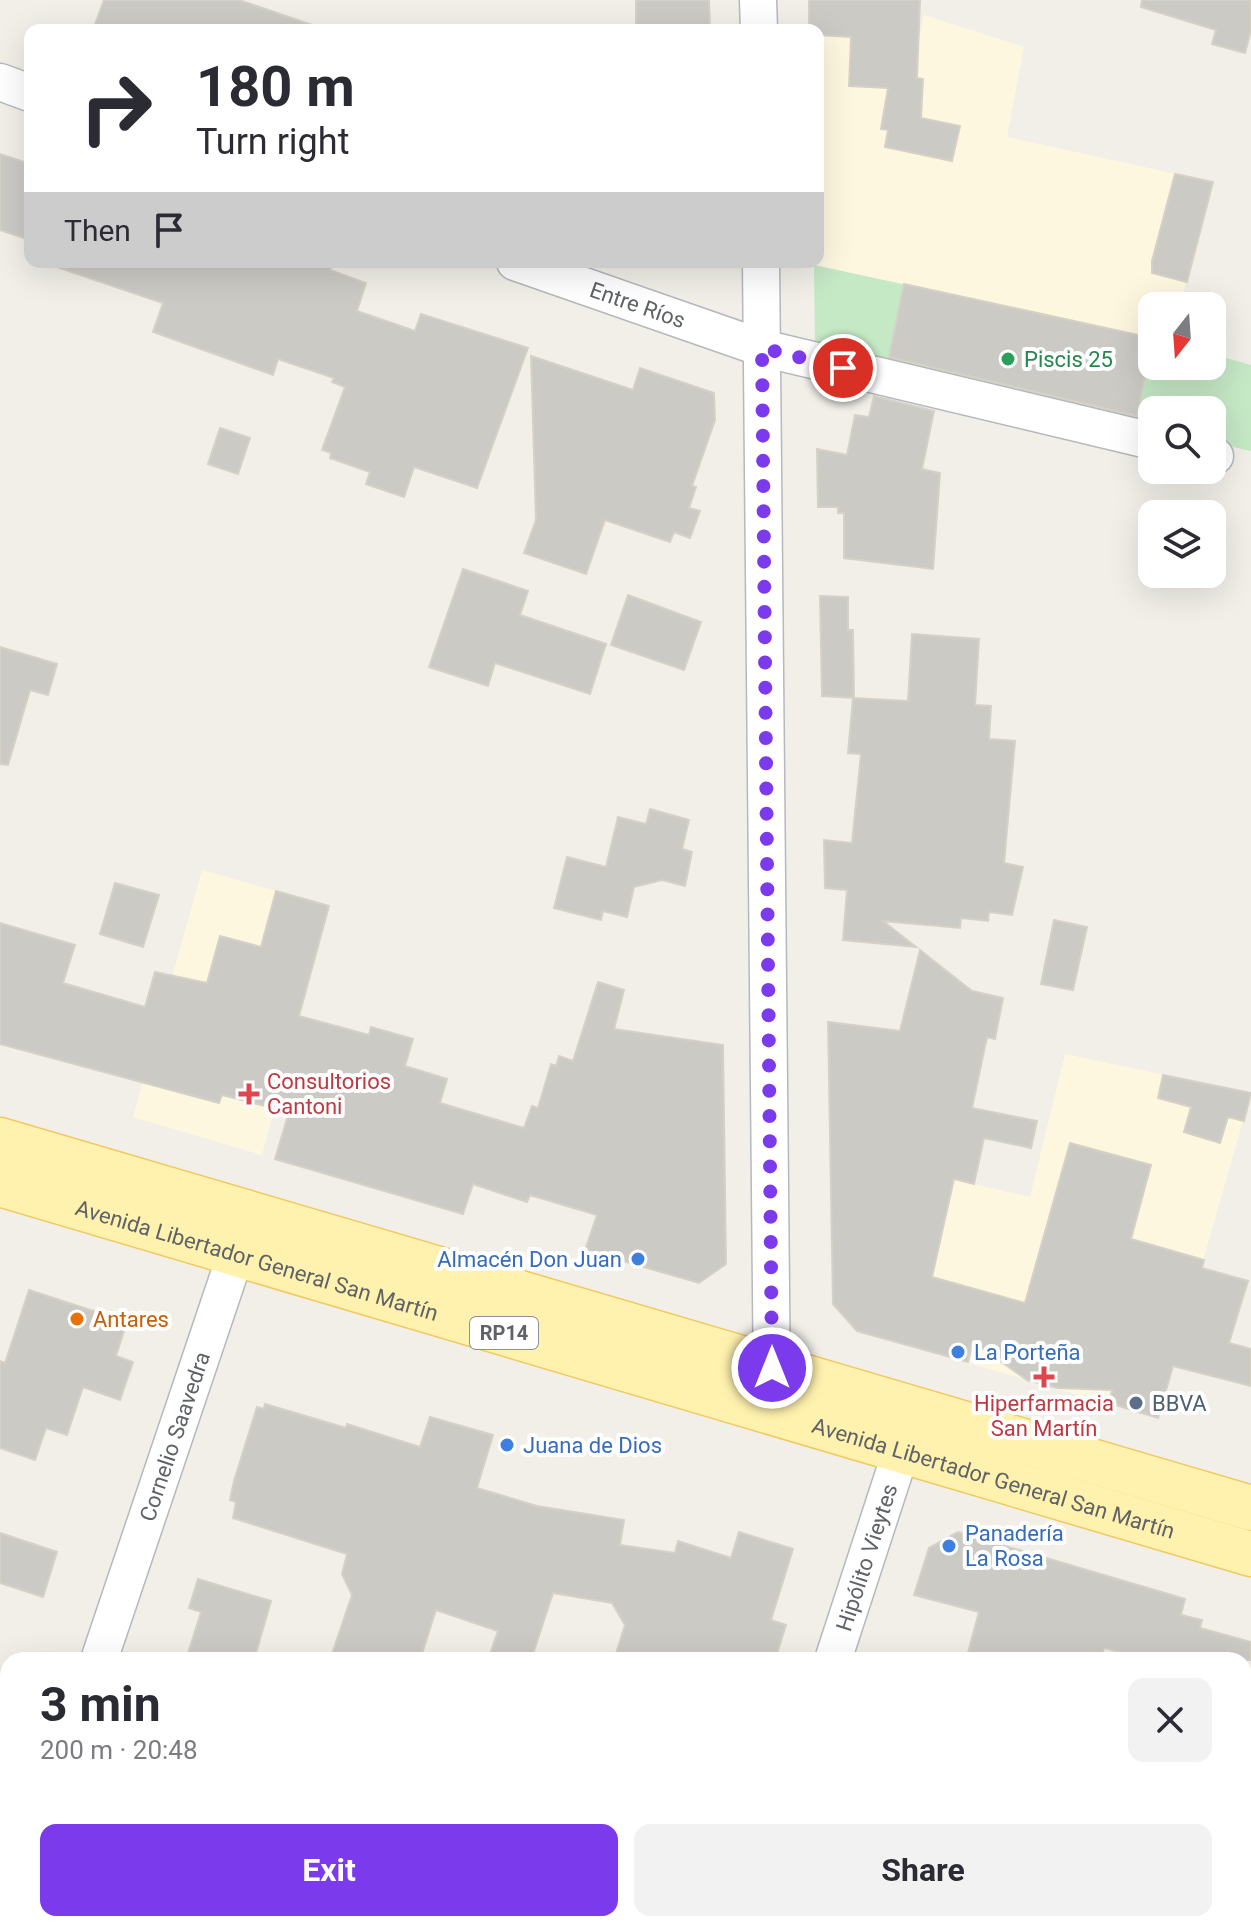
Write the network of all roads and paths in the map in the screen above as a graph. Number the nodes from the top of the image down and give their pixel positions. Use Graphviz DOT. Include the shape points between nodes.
graph roads {
  1 [pos="758,0"];
  2 [pos="759,24"];
  3 [pos="0,82"];
  4 [pos="24,91"];
  5 [pos="532,268"];
  6 [pos="761,268"];
  7 [pos="762,348"];
  8 [pos="1138,438"];
  9 [pos="0,1140"];
  10 [pos="0,1184"];
  11 [pos="243,1233"];
  12 [pos="772,1368"];
  13 [pos="914,1410"];
  14 [pos="772,1412"];
  15 [pos="901,1451"];
  16 [pos="1251,1508"];
  17 [pos="1251,1554"];
  18 [pos="102,1652"];
  19 [pos="836,1652"];
  1 -- 2 [label="street"];
  3 -- 4 [label="street"];
  5 -- 7 [label="street, Entre Ríos"];
  6 -- 7 [label="street"];
  7 -- 8 [label="street, Entre Ríos"];
  7 -- 12 [label="street"];
  9 -- 11 [label="main road, Avenida Libertador General San Martín / RP14"];
  10 -- 11 [label="main road, Avenida Libertador General San Martín / RP14"];
  11 -- 12 [label="main road, Avenida Libertador General San Martín / RP14"];
  11 -- 14 [label="main road, Avenida Libertador General San Martín / RP14"];
  11 -- 18 [label="street, Cornelio Saavedra"];
  12 -- 13 [label="main road, Avenida Libertador General San Martín / RP14"];
  12 -- 14 [label="street"];
  13 -- 15 [label="street, Hipólito Vieytes"];
  13 -- 16 [label="main road, Avenida Libertador General San Martín / RP14"];
  14 -- 15 [label="main road, Avenida Libertador General San Martín / RP14"];
  15 -- 17 [label="main road, Avenida Libertador General San Martín / RP14"];
  15 -- 19 [label="street, Hipólito Vieytes"];
}
